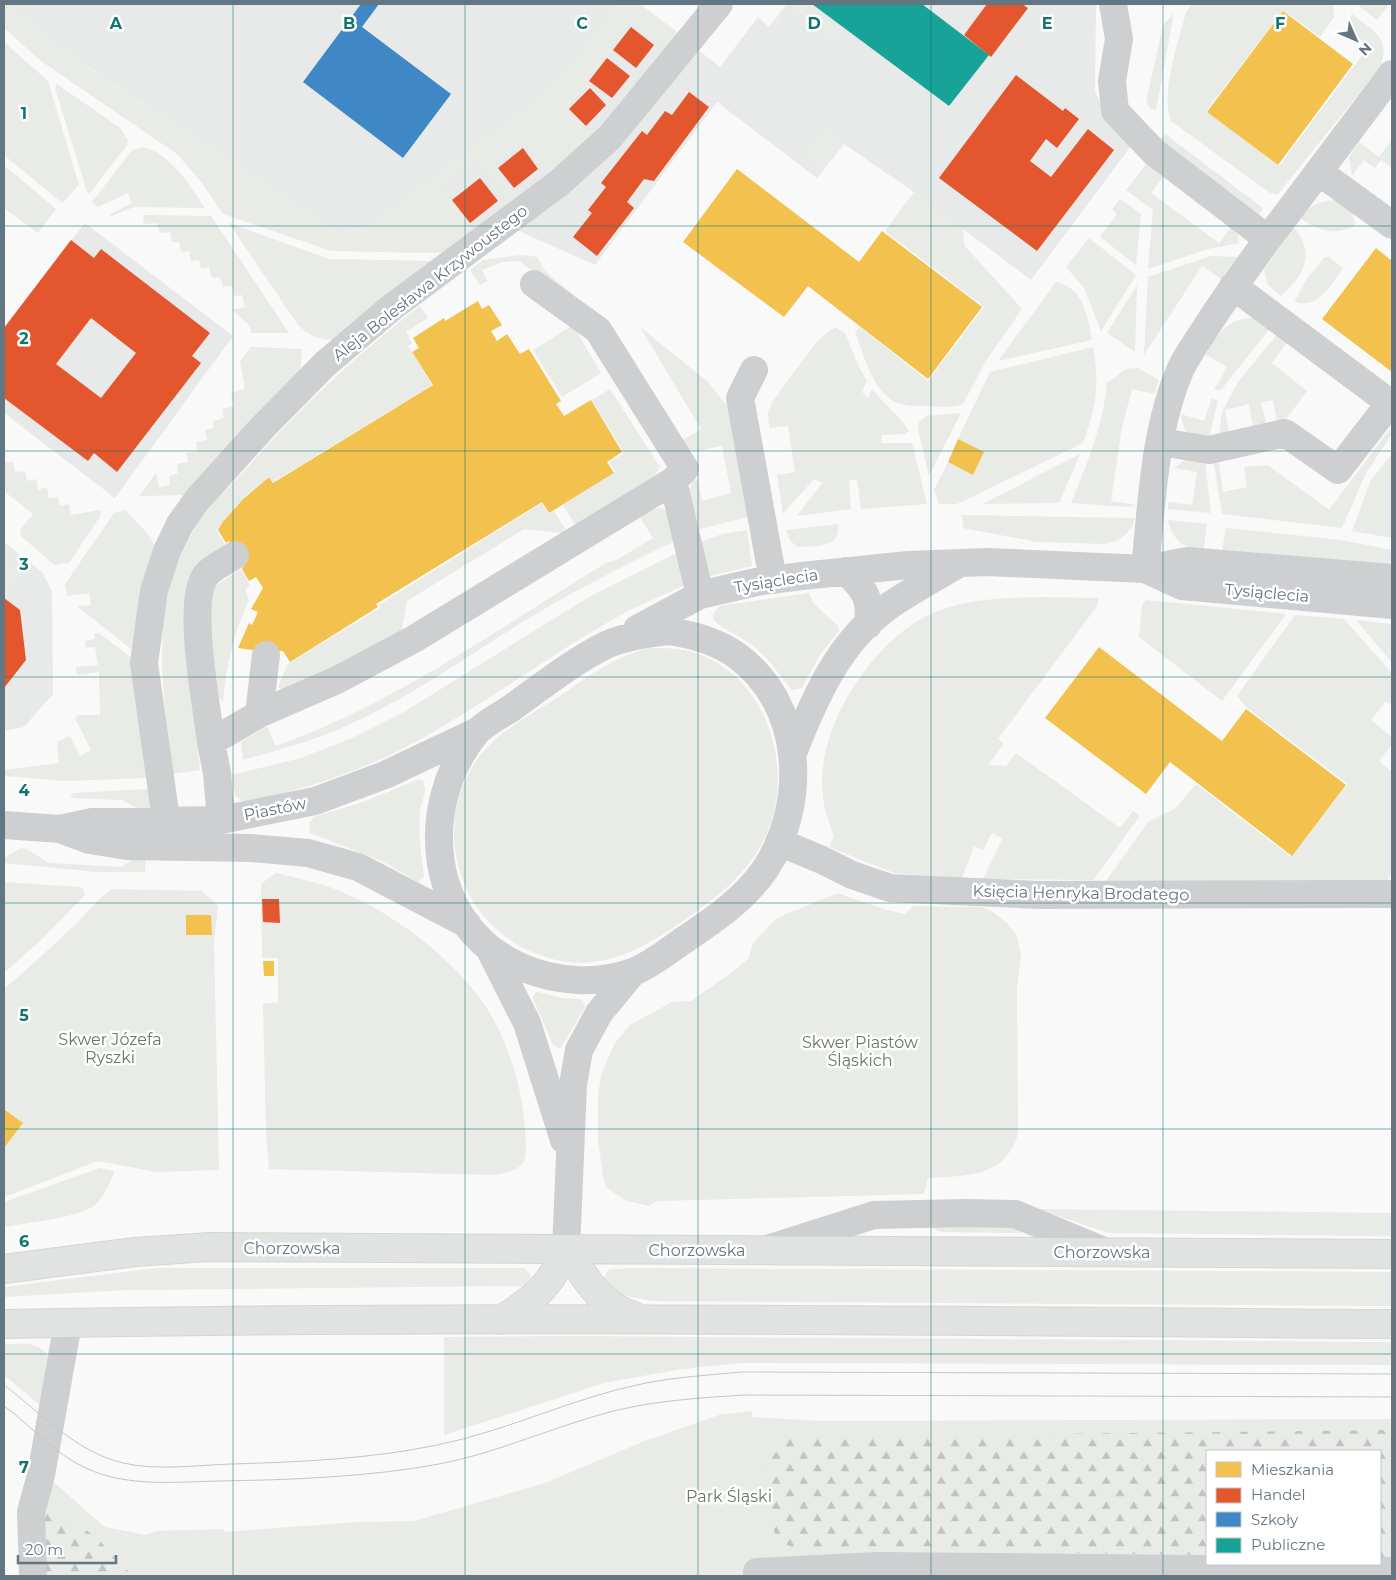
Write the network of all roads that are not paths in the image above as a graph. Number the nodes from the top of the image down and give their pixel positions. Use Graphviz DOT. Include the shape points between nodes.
graph roads {
  1 [pos="719,4"];
  2 [pos="1113,4"];
  3 [pos="1392,74"];
  4 [pos="1319,172"];
  5 [pos="1392,225"];
  6 [pos="1268,239"];
  7 [pos="534,284"];
  8 [pos="1234,286"];
  9 [pos="754,370"];
  10 [pos="1161,442"];
  11 [pos="673,482"];
  12 [pos="235,555"];
  13 [pos="959,563"];
  14 [pos="1145,569"];
  15 [pos="846,571"];
  16 [pos="1392,578"];
  17 [pos="773,580"];
  18 [pos="700,595"];
  19 [pos="1392,605"];
  20 [pos="868,625"];
  21 [pos="607,645"];
  22 [pos="266,655"];
  23 [pos="260,714"];
  24 [pos="476,732"];
  25 [pos="211,742"];
  26 [pos="794,753"];
  27 [pos="165,812"];
  28 [pos="221,820"];
  29 [pos="4,824"];
  30 [pos="60,829"];
  31 [pos="779,842"];
  32 [pos="1392,894"];
  33 [pos="467,924"];
  34 [pos="488,947"];
  35 [pos="633,972"];
  36 [pos="568,1153"];
  37 [pos="566,1249"];
  38 [pos="765,1250"];
  39 [pos="1106,1252"];
  40 [pos="1392,1254"];
  41 [pos="4,1269"];
  42 [pos="501,1320"];
  43 [pos="647,1320"];
  44 [pos="68,1323"];
  45 [pos="4,1324"];
  46 [pos="1392,1324"];
  47 [pos="1392,1571"];
  48 [pos="757,1572"];
  49 [pos="33,1576"];
  1 -- 27 [label="street, Aleja Bolesława Krzywoustego" via="610,137 559,183 392,308 325,364 262,428 197,500 180,524 154,591 144,663"];
  2 -- 6 [label="street" via="1119,39 1112,81 1115,111 1154,152"];
  3 -- 4 [label="street"];
  4 -- 5 [label="street"];
  4 -- 6 [label="street"];
  6 -- 8 [label="street"];
  7 -- 11 [label="street" via="598,330 684,469"];
  8 -- 10 [label="street" via="1181,368 1167,409"];
  8 -- 10 [label="street" via="1390,403 1338,470 1285,433 1209,450"];
  9 -- 17 [label="street" via="740,398"];
  10 -- 14 [label="street"];
  11 -- 18 [label="street"];
  11 -- 23 [label="street" via="414,639 337,680"];
  12 -- 25 [label="street" via="207,574 199,594 198,625"];
  13 -- 14 [label="street, Tysiąclecia" via="1014,562"];
  13 -- 15 [label="street, Tysiąclecia"];
  13 -- 20 [label="street" via="887,607"];
  14 -- 16 [label="street, Tysiąclecia" via="1187,561"];
  14 -- 19 [label="street, Tysiąclecia" via="1182,586"];
  15 -- 17 [label="street, Tysiąclecia"];
  15 -- 20 [label="street" via="868,598"];
  17 -- 18 [label="street, Tysiąclecia"];
  18 -- 21 [label="street, Tysiąclecia"];
  20 -- 26 [label="street" via="833,666 812,704"];
  21 -- 24 [label="street, Piastów"];
  21 -- 26 [label="street" via="640,634 670,631 724,648 749,666 766,687 778,707"];
  22 -- 23 [label="street"];
  23 -- 25 [label="street"];
  24 -- 28 [label="street, Piastów" via="385,775 315,801"];
  24 -- 33 [label="street" via="452,769 442,795 438,826 439,854 446,885"];
  25 -- 28 [label="street"];
  26 -- 31 [label="street" via="793,797"];
  28 -- 30 [label="street, Piastów" via="92,822"];
  29 -- 30 [label="street, Piastów"];
  30 -- 33 [label="street, Piastów" via="90,840 127,846 308,852 358,868"];
  31 -- 32 [label="street, Księcia Henryka Brodatego" via="852,876 890,888 1038,894"];
  31 -- 35 [label="street" via="766,867 741,898"];
  33 -- 34 [label="street"];
  34 -- 35 [label="street" via="512,963 557,978 589,980"];
  34 -- 36 [label="street" via="527,1023"];
  35 -- 36 [label="street" via="599,1013 579,1050"];
  36 -- 37 [label="street"];
  37 -- 38 [label="main road, Chorzowska"];
  37 -- 41 [label="main road, Chorzowska" via="210,1247 135,1252"];
  37 -- 42 [label="main road" via="547,1285"];
  37 -- 43 [label="main road" via="605,1303 621,1313"];
  38 -- 39 [label="main road, Chorzowska"];
  38 -- 39 [label="street" via="874,1216 965,1213 1014,1214"];
  39 -- 40 [label="main road, Chorzowska"];
  42 -- 43 [label="main road"];
  42 -- 44 [label="main road"];
  43 -- 46 [label="main road"];
  44 -- 45 [label="main road"];
  44 -- 49 [label="street" via="41,1475 31,1512"];
  47 -- 48 [label="street" via="878,1566"];
}
